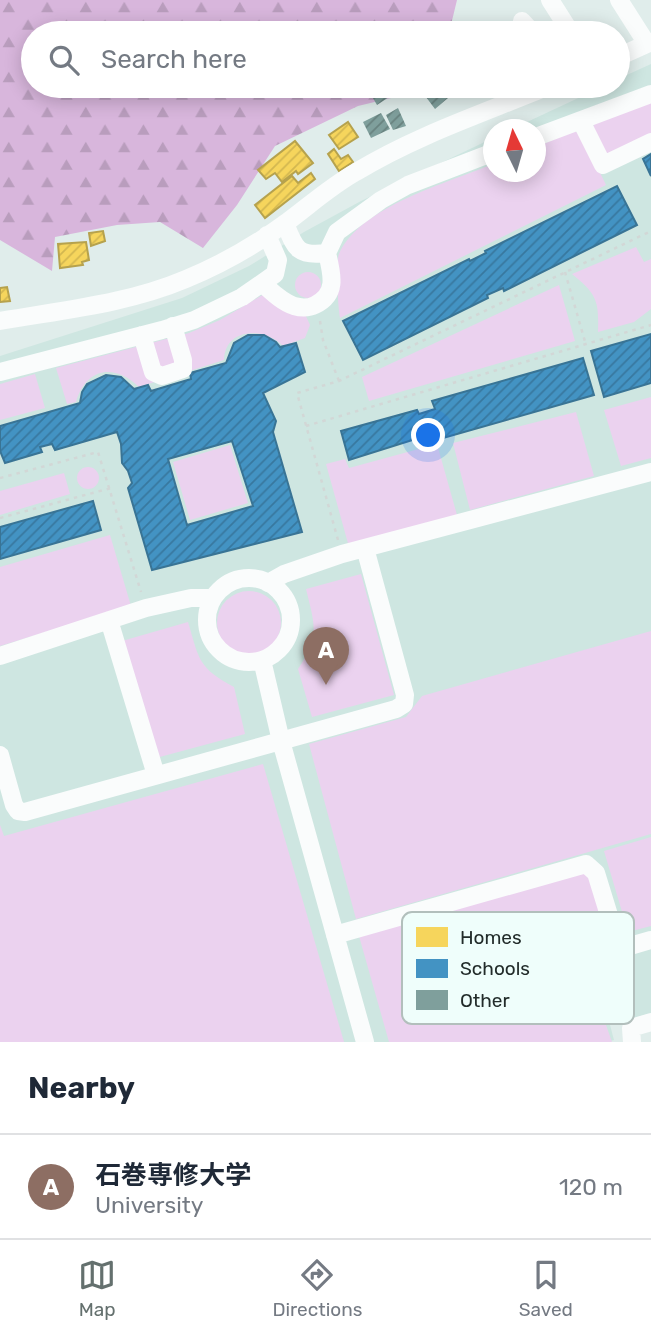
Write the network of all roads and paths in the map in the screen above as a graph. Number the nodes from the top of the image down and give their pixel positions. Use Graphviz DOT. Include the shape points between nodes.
graph roads {
  1 [pos="550,0"];
  2 [pos="619,0"];
  3 [pos="563,21"];
  4 [pos="649,43"];
  5 [pos="630,52"];
  6 [pos="651,94"];
  7 [pos="518,98"];
  8 [pos="581,121"];
  9 [pos="546,133"];
  10 [pos="651,142"];
  11 [pos="483,156"];
  12 [pos="285,223"];
  13 [pos="651,230"];
  14 [pos="267,235"];
  15 [pos="327,253"];
  16 [pos="565,272"];
  17 [pos="263,284"];
  18 [pos="318,304"];
  19 [pos="0,321"];
  20 [pos="173,326"];
  21 [pos="651,326"];
  22 [pos="142,335"];
  23 [pos="586,345"];
  24 [pos="0,372"];
  25 [pos="339,381"];
  26 [pos="306,426"];
  27 [pos="651,472"];
  28 [pos="0,478"];
  29 [pos="111,488"];
  30 [pos="0,518"];
  31 [pos="366,548"];
  32 [pos="342,554"];
  33 [pos="268,583"];
  34 [pos="213,598"];
  35 [pos="146,608"];
  36 [pos="109,620"];
  37 [pos="0,656"];
  38 [pos="261,660"];
  39 [pos="281,741"];
  40 [pos="0,755"];
  41 [pos="156,775"];
  42 [pos="416,912"];
  43 [pos="608,912"];
  44 [pos="402,916"];
  45 [pos="335,935"];
  46 [pos="651,940"];
  47 [pos="634,945"];
  48 [pos="651,1022"];
  49 [pos="365,1042"];
  50 [pos="632,1042"];
  1 -- 3 [label="street"];
  2 -- 4 [label="street"];
  4 -- 5 [label="street"];
  6 -- 8 [label="street"];
  7 -- 12 [label="street" via="394,150"];
  8 -- 9 [label="street"];
  8 -- 10 [label="street" via="603,165"];
  11 -- 15 [label="street" via="381,200 337,232"];
  12 -- 14 [label="street"];
  12 -- 15 [label="street" via="302,253"];
  13 -- 16 [label="path"];
  14 -- 17 [label="street" via="278,260 275,274"];
  14 -- 19 [label="street" via="195,275 150,292"];
  15 -- 18 [label="street" via="331,289"];
  16 -- 23 [label="path"];
  16 -- 25 [label="path"];
  17 -- 18 [label="street" via="293,306"];
  17 -- 20 [label="street" via="221,308"];
  18 -- 25 [label="path" via="323,340"];
  20 -- 22 [label="street"];
  20 -- 22 [label="street" via="183,369 162,376 153,372"];
  21 -- 23 [label="path"];
  22 -- 24 [label="street"];
  23 -- 26 [label="path"];
  25 -- 26 [label="path" via="297,393"];
  26 -- 32 [label="path"];
  27 -- 31 [label="street"];
  28 -- 29 [label="path" via="98,452"];
  29 -- 30 [label="path"];
  29 -- 35 [label="path"];
  31 -- 32 [label="street"];
  31 -- 39 [label="street" via="404,704"];
  32 -- 33 [label="street"];
  33 -- 34 [label="street" via="239,579"];
  33 -- 38 [label="street" via="287,602 291,626 279,649"];
  34 -- 35 [label="street"];
  34 -- 38 [label="street" via="206,620 217,648 237,661"];
  35 -- 36 [label="street"];
  36 -- 37 [label="street"];
  36 -- 41 [label="street"];
  38 -- 39 [label="street"];
  39 -- 41 [label="street"];
  39 -- 45 [label="street"];
  40 -- 41 [label="street" via="14,805 25,812"];
  42 -- 43 [label="street" via="586,864 596,873"];
  44 -- 45 [label="street"];
  45 -- 49 [label="street"];
  46 -- 47 [label="street"];
  48 -- 50 [label="street" via="631,1028"];
}
